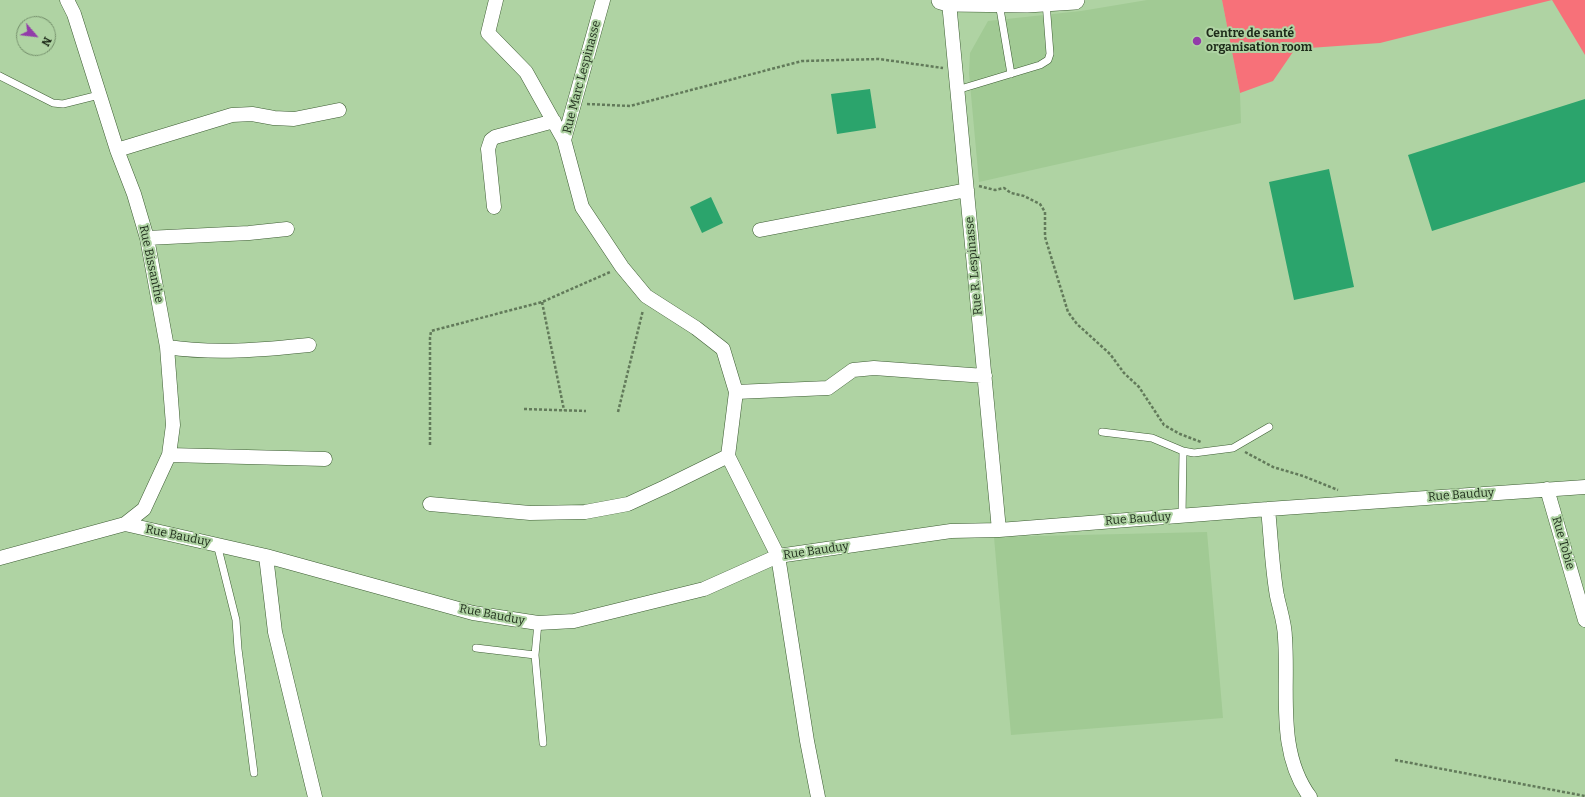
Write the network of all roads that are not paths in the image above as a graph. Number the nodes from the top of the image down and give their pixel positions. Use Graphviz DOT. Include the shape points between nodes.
graph roads {
  1 [pos="67,0"];
  2 [pos="496,0"];
  3 [pos="603,0"];
  4 [pos="1075,0"];
  5 [pos="945,1"];
  6 [pos="1021,2"];
  7 [pos="1046,2"];
  8 [pos="998,3"];
  9 [pos="1011,74"];
  10 [pos="0,76"];
  11 [pos="957,90"];
  12 [pos="100,94"];
  13 [pos="339,110"];
  14 [pos="554,121"];
  15 [pos="564,140"];
  16 [pos="117,150"];
  17 [pos="967,187"];
  18 [pos="494,207"];
  19 [pos="286,229"];
  20 [pos="760,230"];
  21 [pos="147,238"];
  22 [pos="309,344"];
  23 [pos="168,347"];
  24 [pos="985,376"];
  25 [pos="736,392"];
  26 [pos="1269,427"];
  27 [pos="1102,432"];
  28 [pos="1184,451"];
  29 [pos="169,455"];
  30 [pos="728,456"];
  31 [pos="325,459"];
  32 [pos="1585,487"];
  33 [pos="1547,489"];
  34 [pos="430,504"];
  35 [pos="1268,509"];
  36 [pos="1182,516"];
  37 [pos="125,524"];
  38 [pos="1000,530"];
  39 [pos="217,544"];
  40 [pos="266,556"];
  41 [pos="778,556"];
  42 [pos="0,558"];
  43 [pos="1585,620"];
  44 [pos="538,623"];
  45 [pos="476,648"];
  46 [pos="535,655"];
  47 [pos="543,743"];
  48 [pos="254,773"];
  49 [pos="315,797"];
  50 [pos="818,797"];
  51 [pos="1310,797"];
  1 -- 12 [label="street, Rue Bissanthe"];
  2 -- 14 [label="street" via="488,33 526,72"];
  3 -- 15 [label="street, Rue Marc Lespinasse"];
  4 -- 7 [label="main road"];
  5 -- 8 [label="main road"];
  5 -- 11 [label="street, Rue R. Lespinasse"];
  6 -- 7 [label="main road"];
  6 -- 8 [label="main road"];
  7 -- 9 [label="lane" via="1050,54 1048,60"];
  8 -- 9 [label="lane"];
  9 -- 11 [label="lane"];
  10 -- 12 [label="lane" via="53,103 63,104"];
  11 -- 17 [label="street, Rue R. Lespinasse"];
  12 -- 16 [label="street, Rue Bissanthe"];
  13 -- 16 [label="street" via="294,119 252,114 232,115"];
  14 -- 15 [label="street"];
  14 -- 18 [label="street" via="491,140 488,149"];
  15 -- 25 [label="street, Rue Marc Lespinasse" via="582,207 622,267 646,296 723,349"];
  16 -- 21 [label="street, Rue Bissanthe"];
  17 -- 20 [label="street"];
  17 -- 24 [label="street, Rue R. Lespinasse"];
  19 -- 21 [label="street"];
  21 -- 23 [label="street, Rue Bissanthe"];
  22 -- 23 [label="street" via="227,351"];
  23 -- 29 [label="street, Rue Bissanthe" via="173,425"];
  24 -- 25 [label="street" via="874,368 853,370 828,388"];
  24 -- 38 [label="street, Rue R. Lespinasse"];
  25 -- 30 [label="street, Rue Marc Lespinasse"];
  26 -- 28 [label="lane" via="1233,448 1194,453"];
  27 -- 28 [label="lane" via="1152,438"];
  28 -- 36 [label="lane"];
  29 -- 31 [label="street"];
  29 -- 37 [label="street, Rue Bissanthe" via="144,509"];
  30 -- 34 [label="street" via="628,504 585,512 530,513"];
  30 -- 41 [label="street"];
  32 -- 33 [label="street, Rue Bauduy"];
  33 -- 35 [label="street, Rue Bauduy"];
  33 -- 43 [label="street, Rue Tobie"];
  35 -- 36 [label="street, Rue Bauduy"];
  35 -- 51 [label="street" via="1277,596 1285,637 1285,692 1289,741 1296,771"];
  36 -- 38 [label="street, Rue Bauduy"];
  37 -- 39 [label="street, Rue Bauduy"];
  37 -- 42 [label="street, Rue Bauduy"];
  38 -- 41 [label="street, Rue Bauduy" via="951,531"];
  39 -- 40 [label="street, Rue Bauduy"];
  39 -- 48 [label="lane" via="236,620"];
  40 -- 44 [label="street, Rue Bauduy" via="473,613"];
  40 -- 49 [label="street" via="275,632"];
  41 -- 44 [label="street, Rue Bauduy" via="704,589 574,621"];
  41 -- 50 [label="street"];
  44 -- 46 [label="lane"];
  45 -- 46 [label="lane"];
  46 -- 47 [label="lane"];
}
